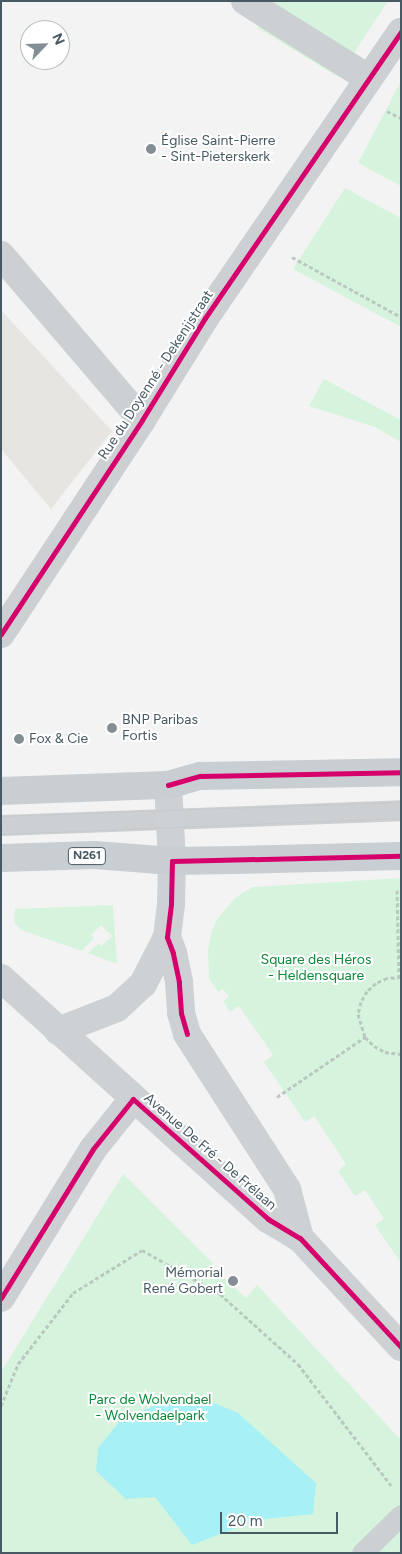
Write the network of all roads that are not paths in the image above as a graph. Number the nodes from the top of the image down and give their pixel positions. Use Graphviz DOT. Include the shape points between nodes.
graph roads {
  1 [pos="245,1"];
  2 [pos="401,32"];
  3 [pos="368,78"];
  4 [pos="1,255"];
  5 [pos="142,420"];
  6 [pos="1,634"];
  7 [pos="401,772"];
  8 [pos="168,785"];
  9 [pos="1,792"];
  10 [pos="401,810"];
  11 [pos="169,819"];
  12 [pos="1,825"];
  13 [pos="401,856"];
  14 [pos="1,858"];
  15 [pos="172,860"];
  16 [pos="167,937"];
  17 [pos="1,978"];
  18 [pos="58,1031"];
  19 [pos="133,1099"];
  20 [pos="300,1238"];
  21 [pos="1,1298"];
  22 [pos="401,1347"];
  23 [pos="401,1515"];
  24 [pos="362,1553"];
  1 -- 3 [label="street"];
  2 -- 3 [label="street, Rue du Doyenné - Dekenijstraat"];
  3 -- 5 [label="street, Rue du Doyenné - Dekenijstraat" via="205,318"];
  4 -- 5 [label="street"];
  5 -- 6 [label="street, Rue du Doyenné - Dekenijstraat"];
  7 -- 8 [label="main road" via="200,776"];
  8 -- 9 [label="main road"];
  8 -- 11 [label="main road, Avenue De Fré - De Frélaan"];
  10 -- 11 [label="lane"];
  11 -- 12 [label="lane"];
  11 -- 15 [label="main road, Avenue De Fré - De Frélaan"];
  13 -- 15 [label="main road, N261"];
  14 -- 15 [label="main road, N261" via="95,855"];
  15 -- 16 [label="main road, Avenue De Fré - De Frélaan"];
  16 -- 18 [label="main road, Avenue De Fré - De Frélaan" via="143,984 117,1008"];
  16 -- 20 [label="main road, Avenue De Fré - De Frélaan" via="179,982 181,1013 187,1034 287,1189"];
  17 -- 18 [label="main road, Avenue De Fré - De Frélaan"];
  18 -- 19 [label="main road, Avenue De Fré - De Frélaan"];
  19 -- 20 [label="main road, Avenue De Fré - De Frélaan" via="268,1219"];
  19 -- 21 [label="street" via="93,1149"];
  20 -- 22 [label="main road, Avenue De Fré - De Frélaan"];
  23 -- 24 [label="lane"];
}
